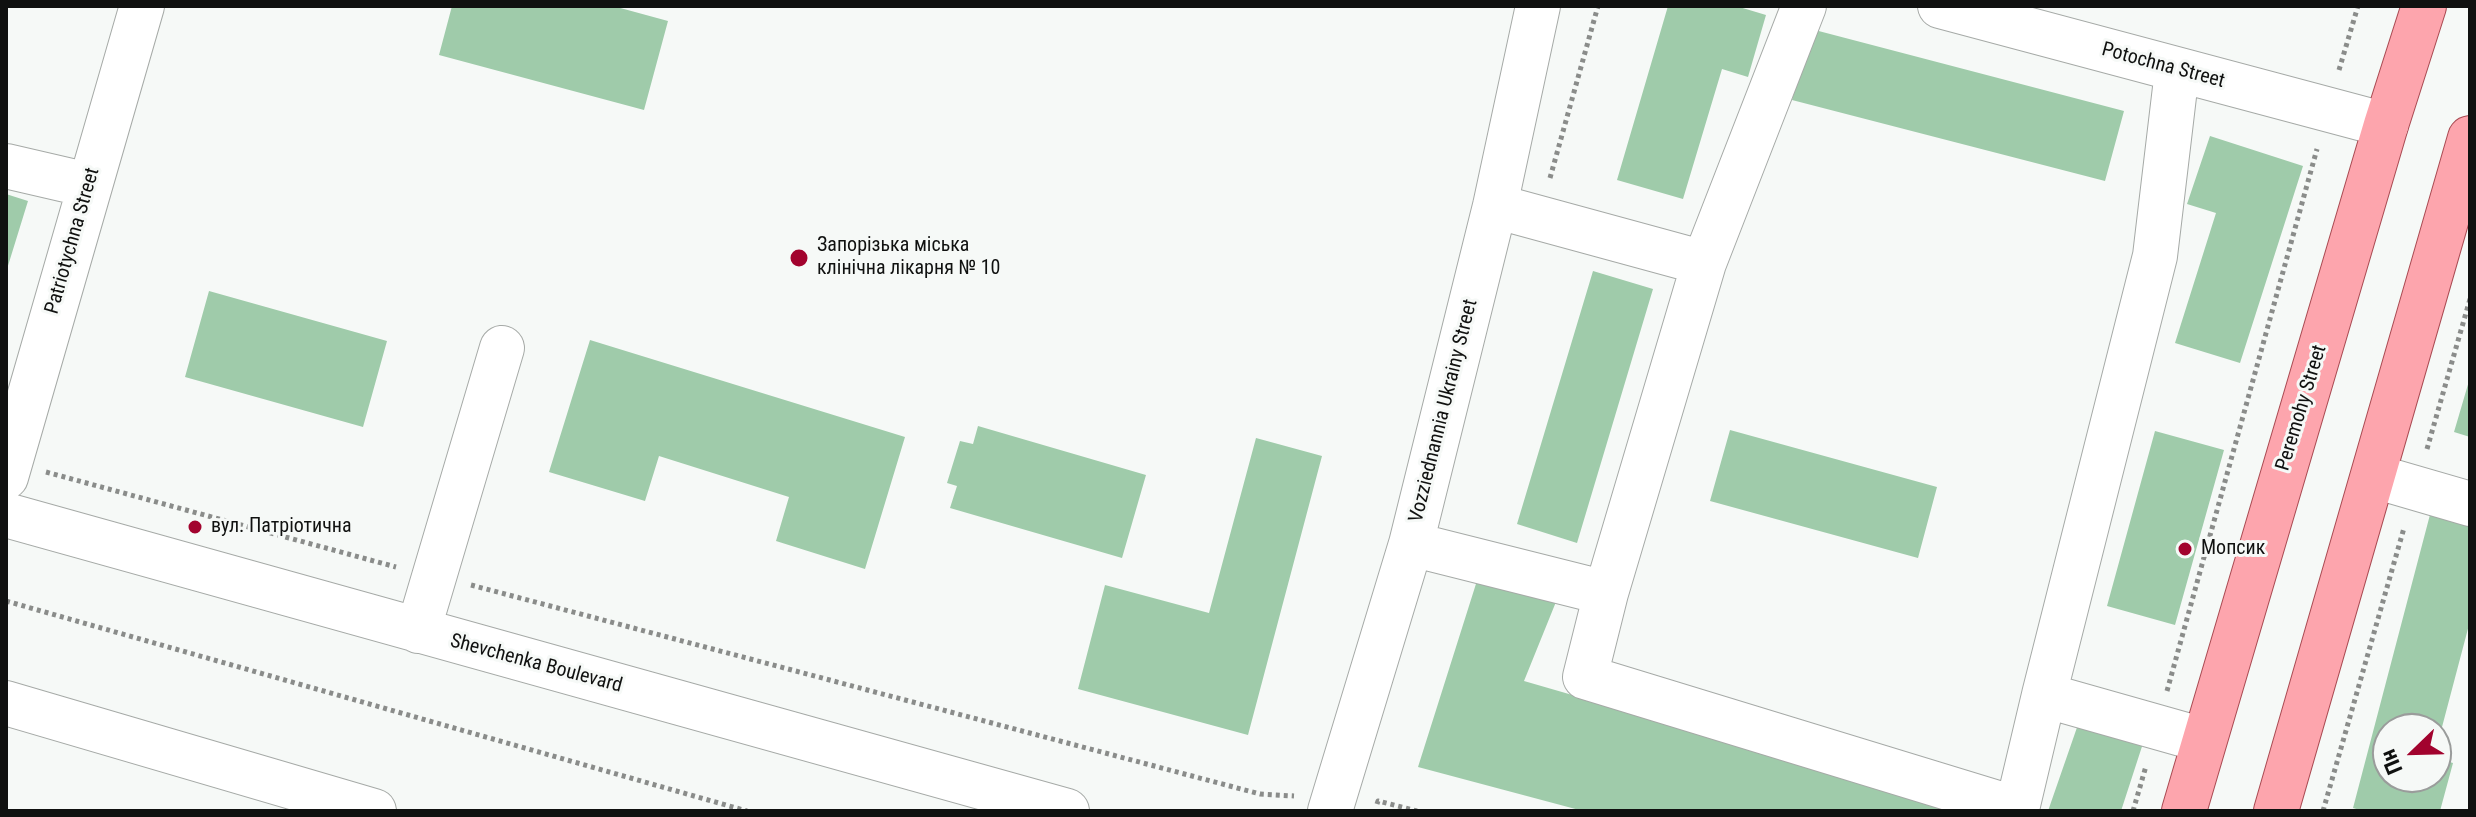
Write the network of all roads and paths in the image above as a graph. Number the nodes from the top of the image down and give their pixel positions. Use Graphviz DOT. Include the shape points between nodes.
graph roads {
  1 [pos="142,6"];
  2 [pos="1538,6"];
  3 [pos="1804,6"];
  4 [pos="1940,6"];
  5 [pos="2358,6"];
  6 [pos="2424,6"];
  7 [pos="2177,71"];
  8 [pos="2327,110"];
  9 [pos="2386,125"];
  10 [pos="2469,145"];
  11 [pos="6,166"];
  12 [pos="88,185"];
  13 [pos="1495,206"];
  14 [pos="1704,263"];
  15 [pos="2470,299"];
  16 [pos="502,348"];
  17 [pos="25,474"];
  18 [pos="2374,476"];
  19 [pos="2416,488"];
  20 [pos="2470,504"];
  21 [pos="6,515"];
  22 [pos="1411,544"];
  23 [pos="435,576"];
  24 [pos="1606,593"];
  25 [pos="6,601"];
  26 [pos="418,631"];
  27 [pos="2044,695"];
  28 [pos="6,703"];
  29 [pos="2157,727"];
  30 [pos="2203,740"];
  31 [pos="1378,801"];
  32 [pos="1346,807"];
  33 [pos="354,808"];
  34 [pos="747,811"];
  35 [pos="1067,811"];
  36 [pos="1417,811"];
  37 [pos="2133,811"];
  38 [pos="2184,811"];
  39 [pos="2276,811"];
  40 [pos="2323,811"];
  1 -- 12 [label="street, Patriotychna Street"];
  2 -- 13 [label="street, Vozziednannia Ukrainy Street"];
  3 -- 14 [label="street"];
  4 -- 7 [label="street, Potochna Street"];
  5 -- 8 [label="path"];
  6 -- 9 [label="main road, Peremohy Street"];
  7 -- 8 [label="street, Potochna Street"];
  7 -- 27 [label="street" via="2155,256"];
  8 -- 9 [label="street, Potochna Street"];
  8 -- 29 [label="path"];
  9 -- 30 [label="main road, Peremohy Street"];
  10 -- 18 [label="main road"];
  11 -- 12 [label="street"];
  12 -- 17 [label="street, Patriotychna Street"];
  13 -- 14 [label="street"];
  13 -- 22 [label="street, Vozziednannia Ukrainy Street"];
  14 -- 24 [label="street"];
  15 -- 19 [label="path"];
  16 -- 23 [label="street"];
  17 -- 23 [label="path"];
  18 -- 19 [label="street"];
  18 -- 39 [label="main road"];
  19 -- 20 [label="street"];
  19 -- 40 [label="path"];
  21 -- 26 [label="street, Shevchenka Boulevard"];
  22 -- 24 [label="street"];
  22 -- 32 [label="street, Vozziednannia Ukrainy Street"];
  23 -- 26 [label="street"];
  23 -- 32 [label="path" via="1260,794"];
  24 -- 27 [label="street" via="1585,677 2017,809"];
  25 -- 34 [label="path"];
  26 -- 35 [label="street, Shevchenka Boulevard"];
  27 -- 29 [label="street"];
  28 -- 33 [label="street"];
  29 -- 30 [label="street"];
  29 -- 37 [label="path"];
  30 -- 38 [label="main road, Peremohy Street"];
  31 -- 32 [label="path"];
  31 -- 32 [label="path"];
  31 -- 36 [label="path"];
}
